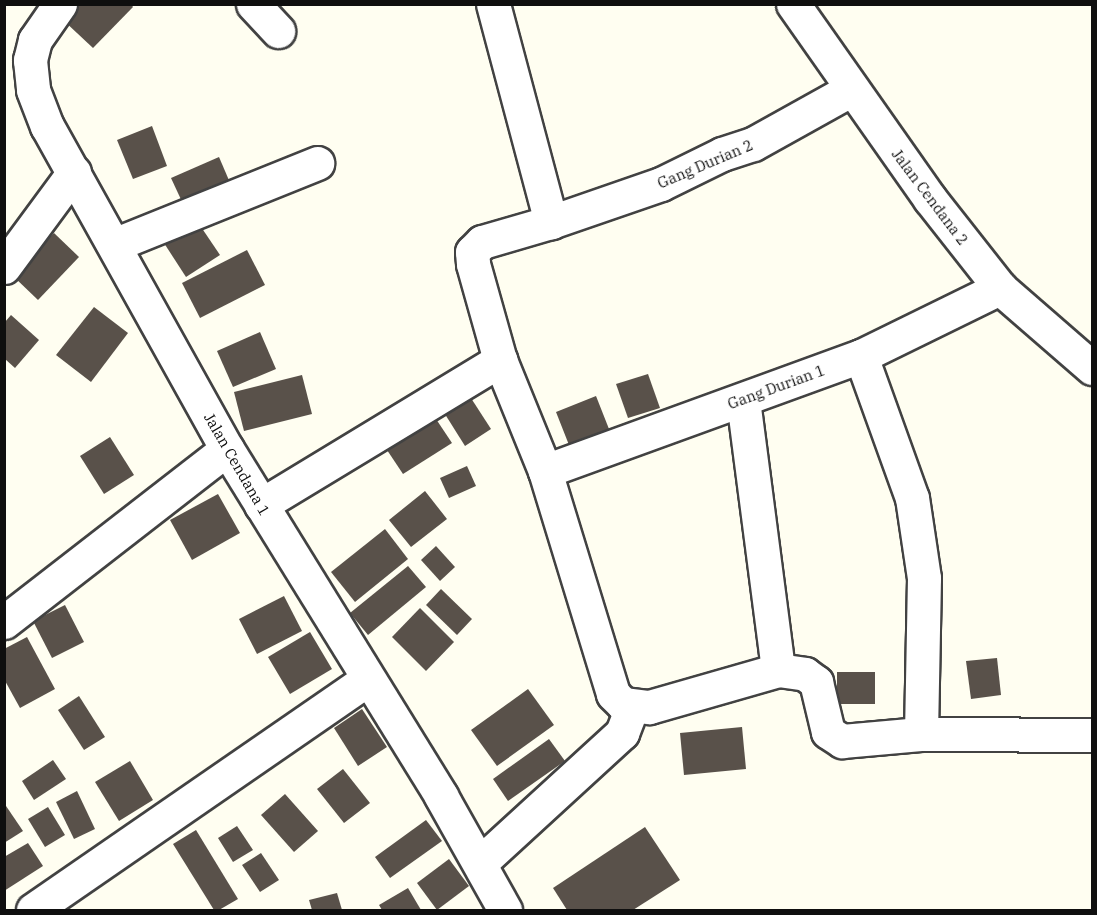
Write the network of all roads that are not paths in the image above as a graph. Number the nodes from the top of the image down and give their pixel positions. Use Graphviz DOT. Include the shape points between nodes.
graph roads {
  1 [pos="60,4"];
  2 [pos="253,4"];
  3 [pos="493,4"];
  4 [pos="793,4"];
  5 [pos="278,31"];
  6 [pos="852,89"];
  7 [pos="317,164"];
  8 [pos="74,172"];
  9 [pos="551,222"];
  10 [pos="116,244"];
  11 [pos="4,267"];
  12 [pos="1000,288"];
  13 [pos="861,356"];
  14 [pos="500,360"];
  15 [pos="1092,368"];
  16 [pos="742,400"];
  17 [pos="227,449"];
  18 [pos="545,471"];
  19 [pos="261,505"];
  20 [pos="4,622"];
  21 [pos="778,670"];
  22 [pos="367,680"];
  23 [pos="632,707"];
  24 [pos="921,734"];
  25 [pos="1092,735"];
  26 [pos="480,863"];
  27 [pos="33,910"];
  28 [pos="506,910"];
  1 -- 8 [label="street, Jalan Cendana 1" via="34,40 30,60 33,90 47,126"];
  2 -- 5 [label="street"];
  3 -- 9 [label="street"];
  4 -- 6 [label="street, Jalan Cendana 2"];
  6 -- 9 [label="street, Gang Durian 2" via="753,144 722,154 661,184"];
  6 -- 12 [label="street, Jalan Cendana 2" via="930,199"];
  7 -- 10 [label="street"];
  8 -- 10 [label="street, Jalan Cendana 1"];
  8 -- 11 [label="street"];
  9 -- 14 [label="street, Gang Durian 2" via="482,242 472,252 479,296"];
  10 -- 17 [label="street, Jalan Cendana 1"];
  12 -- 13 [label="street, Gang Durian 1"];
  12 -- 15 [label="street, Jalan Cendana 2"];
  13 -- 16 [label="street, Gang Durian 1"];
  13 -- 24 [label="street" via="912,498 924,578"];
  14 -- 18 [label="street"];
  14 -- 19 [label="street"];
  16 -- 18 [label="street, Gang Durian 1"];
  16 -- 21 [label="street"];
  17 -- 19 [label="street, Jalan Cendana 1"];
  17 -- 20 [label="street"];
  18 -- 23 [label="street" via="605,672 619,702"];
  19 -- 22 [label="street, Jalan Cendana 1"];
  21 -- 23 [label="street" via="649,707"];
  21 -- 24 [label="street" via="806,674 816,682 828,732 842,741"];
  22 -- 26 [label="street, Jalan Cendana 1"];
  22 -- 27 [label="street"];
  23 -- 26 [label="street" via="622,733"];
  24 -- 25 [label="street"];
  26 -- 28 [label="street, Jalan Cendana 1"];
}
